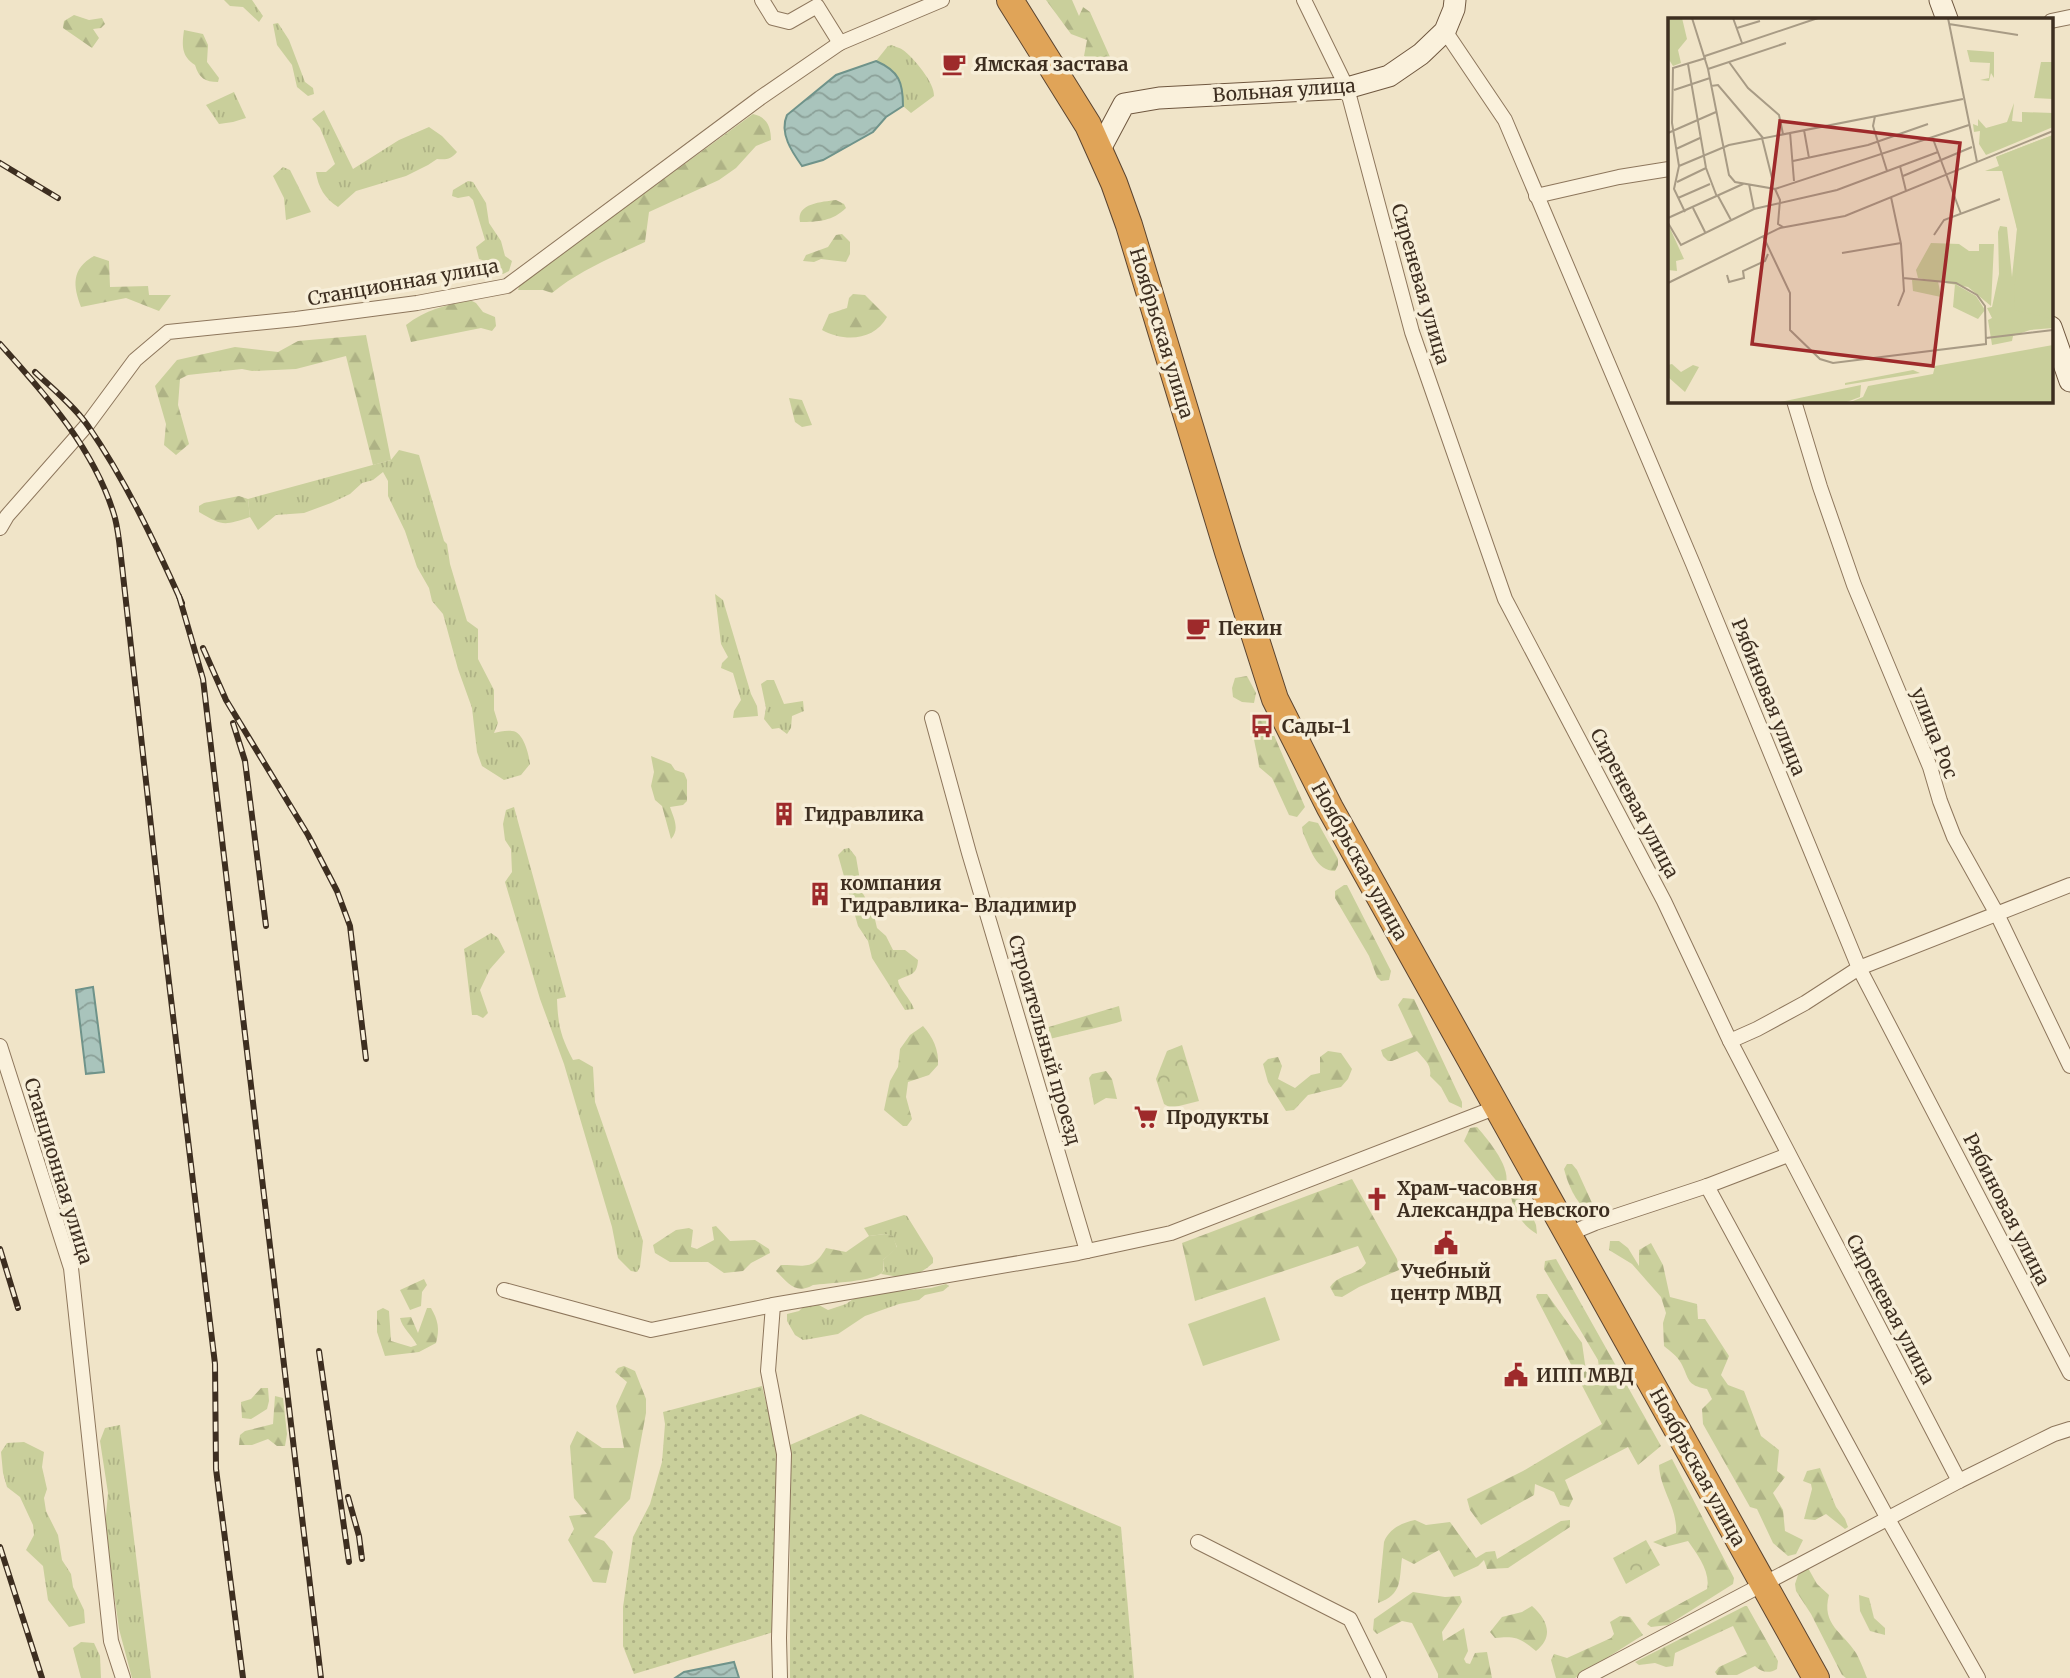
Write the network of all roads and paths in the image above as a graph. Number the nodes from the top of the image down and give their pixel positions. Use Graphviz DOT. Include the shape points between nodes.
graph roads {
  1 [pos="762,0"];
  2 [pos="942,0"];
  3 [pos="1010,0"];
  4 [pos="1304,0"];
  5 [pos="1455,0"];
  6 [pos="1940,0"];
  7 [pos="2070,17"];
  8 [pos="1947,18"];
  9 [pos="2052,21"];
  10 [pos="1445,31"];
  11 [pos="840,43"];
  12 [pos="1347,88"];
  13 [pos="1100,149"];
  14 [pos="1668,169"];
  15 [pos="1536,196"];
  16 [pos="2052,330"];
  17 [pos="2070,381"];
  18 [pos="1794,402"];
  19 [pos="0,528"];
  20 [pos="932,718"];
  21 [pos="2070,885"];
  22 [pos="1997,914"];
  23 [pos="1860,968"];
  24 [pos="1730,1041"];
  25 [pos="0,1046"];
  26 [pos="2070,1066"];
  27 [pos="1497,1107"];
  28 [pos="1788,1155"];
  29 [pos="1707,1186"];
  30 [pos="1566,1235"];
  31 [pos="1087,1251"];
  32 [pos="504,1290"];
  33 [pos="774,1306"];
  34 [pos="2070,1373"];
  35 [pos="2070,1429"];
  36 [pos="1959,1481"];
  37 [pos="1888,1519"];
  38 [pos="1198,1542"];
  39 [pos="1764,1584"];
  40 [pos="122,1678"];
  41 [pos="780,1678"];
  42 [pos="1380,1678"];
  43 [pos="1586,1678"];
  44 [pos="1816,1678"];
  45 [pos="1978,1678"];
  1 -- 11 [label="street" via="774,18 789,22 817,6"];
  2 -- 11 [label="street, Станционная улица"];
  3 -- 13 [label="highway, Ноябрьская улица"];
  4 -- 12 [label="street, Сиреневая улица"];
  5 -- 10 [label="street, Вольная улица"];
  6 -- 8 [label="street"];
  7 -- 9 [label="street"];
  10 -- 12 [label="street, Вольная улица" via="1389,76"];
  10 -- 15 [label="street, Рябиновая улица" via="1504,120"];
  11 -- 19 [label="street, Станционная улица" via="507,286 417,303 168,332 135,360"];
  12 -- 13 [label="street, Вольная улица" via="1124,104"];
  12 -- 24 [label="street, Сиреневая улица" via="1412,332 1505,599 1664,901"];
  13 -- 27 [label="highway, Ноябрьская улица" via="1129,225 1275,699 1330,808"];
  14 -- 15 [label="street"];
  15 -- 23 [label="street, Рябиновая улица"];
  16 -- 17 [label="street"];
  18 -- 22 [label="street, улица Рос" via="1854,585 1930,767 1954,837"];
  20 -- 31 [label="street, Строительный проезд"];
  21 -- 22 [label="street"];
  22 -- 23 [label="street"];
  22 -- 26 [label="street, улица Рос"];
  23 -- 24 [label="street" via="1805,1003"];
  23 -- 34 [label="street, Рябиновая улица"];
  24 -- 28 [label="street, Сиреневая улица"];
  25 -- 40 [label="street, Станционная улица" via="71,1268 111,1641"];
  27 -- 30 [label="highway, Ноябрьская улица"];
  27 -- 31 [label="street" via="1171,1233"];
  28 -- 29 [label="street"];
  28 -- 36 [label="street, Сиреневая улица"];
  29 -- 30 [label="street"];
  29 -- 37 [label="street"];
  30 -- 39 [label="highway, Ноябрьская улица"];
  31 -- 33 [label="street"];
  32 -- 33 [label="street" via="651,1330"];
  33 -- 41 [label="street" via="768,1371 784,1454"];
  35 -- 36 [label="street"];
  36 -- 37 [label="street"];
  37 -- 39 [label="street"];
  37 -- 45 [label="street"];
  38 -- 42 [label="street" via="1350,1619"];
  39 -- 43 [label="street"];
  39 -- 44 [label="highway, Ноябрьская улица"];
}
